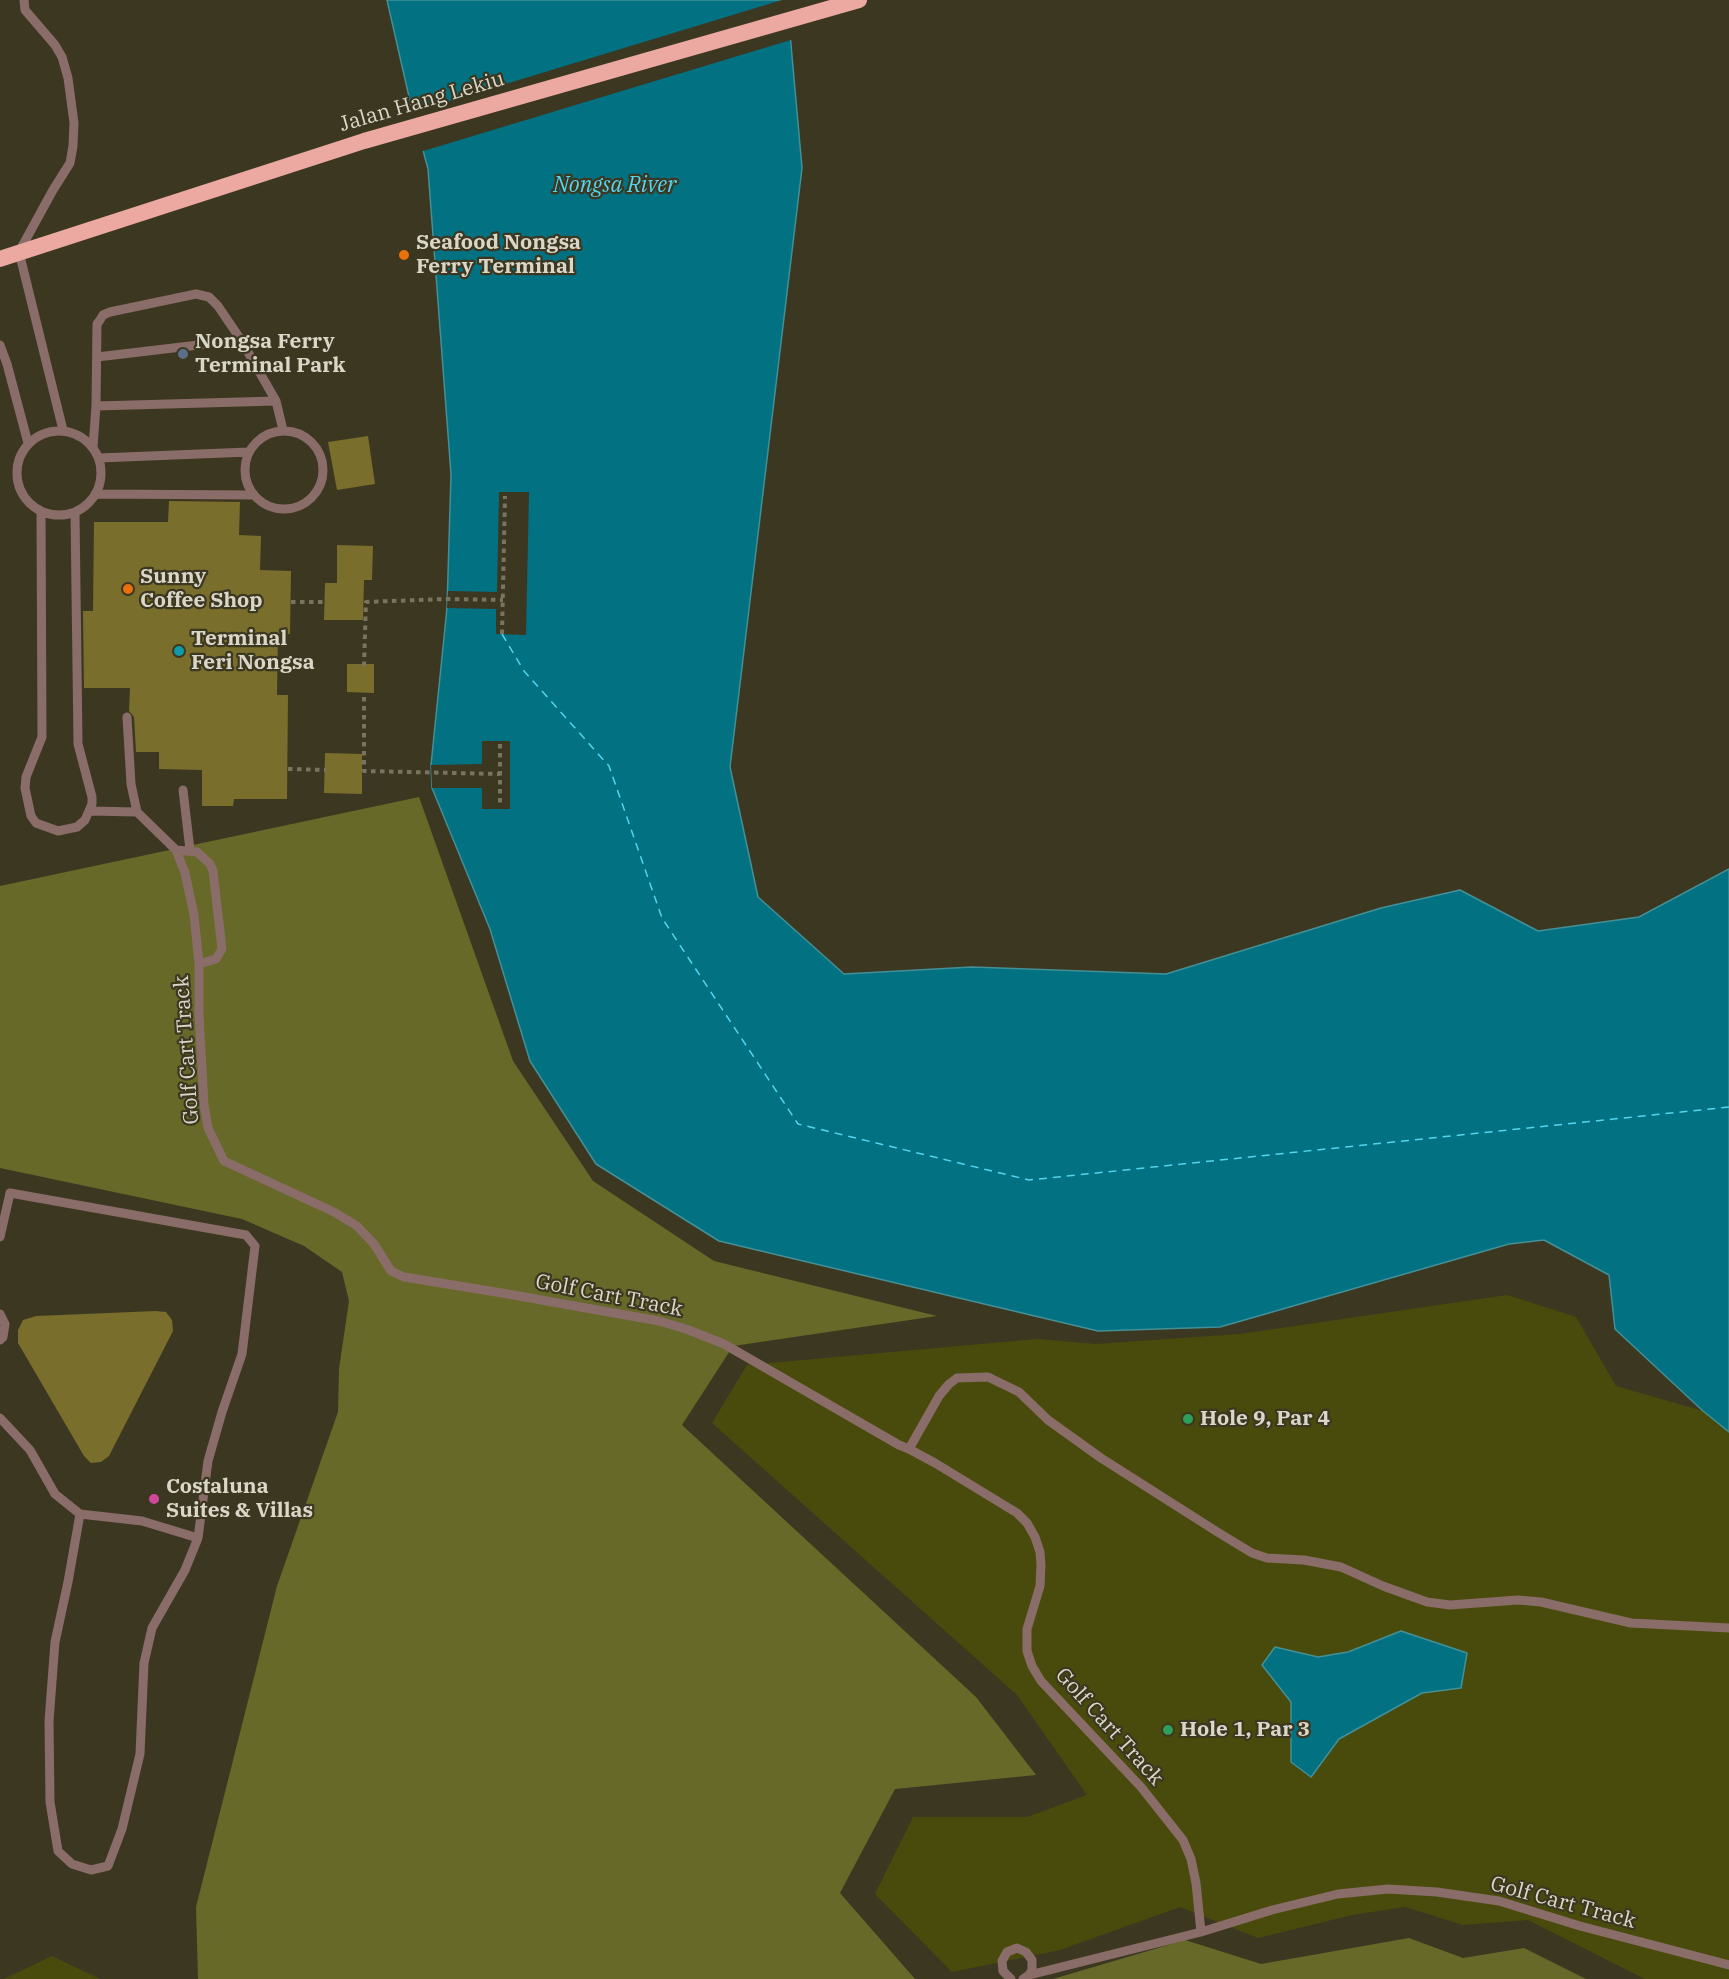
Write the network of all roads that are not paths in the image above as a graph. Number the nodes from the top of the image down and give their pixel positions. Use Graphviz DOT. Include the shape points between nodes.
graph roads {
  1 [pos="24,0"];
  2 [pos="860,0"];
  3 [pos="19,252"];
  4 [pos="0,259"];
  5 [pos="241,340"];
  6 [pos="0,345"];
  7 [pos="97,357"];
  8 [pos="276,400"];
  9 [pos="96,406"];
  10 [pos="63,430"];
  11 [pos="283,430"];
  12 [pos="28,443"];
  13 [pos="93,447"];
  14 [pos="249,453"];
  15 [pos="99,458"];
  16 [pos="95,494"];
  17 [pos="254,495"];
  18 [pos="41,512"];
  19 [pos="75,512"];
  20 [pos="127,717"];
  21 [pos="183,790"];
  22 [pos="91,811"];
  23 [pos="137,812"];
  24 [pos="176,850"];
  25 [pos="190,850"];
  26 [pos="199,964"];
  27 [pos="0,1237"];
  28 [pos="0,1314"];
  29 [pos="0,1340"];
  30 [pos="0,1418"];
  31 [pos="909,1449"];
  32 [pos="80,1514"];
  33 [pos="198,1538"];
  34 [pos="1729,1628"];
  35 [pos="1201,1932"];
  36 [pos="1729,1965"];
  37 [pos="1026,1977"];
  38 [pos="1011,1979"];
  1 -- 3 [label="lane" via="25,10 62,57 74,123 70,164"];
  2 -- 3 [label="highway, Jalan Hang Lekiu" via="364,141"];
  3 -- 4 [label="highway, Jalan Hang Lekiu"];
  3 -- 10 [label="lane"];
  5 -- 7 [label="lane"];
  5 -- 7 [label="lane" via="209,297 196,294 103,315 97,324"];
  5 -- 8 [label="lane"];
  6 -- 12 [label="lane"];
  7 -- 9 [label="lane"];
  8 -- 9 [label="lane"];
  8 -- 11 [label="lane"];
  9 -- 13 [label="lane"];
  10 -- 12 [label="lane" via="44,432"];
  10 -- 13 [label="lane" via="80,435"];
  11 -- 14 [label="lane" via="262,436"];
  11 -- 17 [label="lane" via="312,441 324,470 320,486 311,499 297,507 266,505"];
  12 -- 18 [label="lane" via="18,461 17,481 25,499"];
  13 -- 15 [label="lane"];
  14 -- 15 [label="lane"];
  14 -- 17 [label="lane" via="246,482"];
  15 -- 16 [label="lane" via="100,483"];
  16 -- 17 [label="lane"];
  16 -- 19 [label="lane"];
  18 -- 19 [label="lane"];
  18 -- 22 [label="lane" via="42,737 26,777 26,801 36,823 58,831 77,827"];
  19 -- 22 [label="lane" via="78,744 92,797"];
  20 -- 23 [label="lane" via="131,784"];
  21 -- 25 [label="lane"];
  22 -- 23 [label="lane"];
  23 -- 24 [label="lane, Golf Cart Track"];
  24 -- 25 [label="lane"];
  24 -- 26 [label="lane, Golf Cart Track" via="194,915"];
  25 -- 26 [label="lane" via="204,857 213,871 222,942 216,959"];
  26 -- 31 [label="lane, Golf Cart Track" via="204,1105 208,1128 224,1161 357,1226 391,1271 404,1277 659,1321 724,1344"];
  27 -- 33 [label="lane" via="10,1194 246,1235 255,1246 242,1354 208,1461"];
  28 -- 29 [label="lane" via="5,1324"];
  30 -- 32 [label="lane" via="30,1450 55,1494"];
  31 -- 34 [label="lane" via="949,1384 957,1378 987,1377 1019,1392 1048,1420 1101,1458 1252,1553 1341,1567 1427,1602 1450,1605 1518,1600 1631,1623"];
  31 -- 35 [label="lane, Golf Cart Track" via="1017,1513 1027,1523 1040,1552 1041,1565 1040,1586 1027,1629 1032,1666 1041,1681 1141,1787 1183,1840 1196,1883"];
  32 -- 33 [label="lane" via="141,1521"];
  32 -- 33 [label="lane" via="55,1642 49,1721 50,1802 58,1851 72,1864 91,1870 108,1866 122,1829 140,1754 144,1663 152,1628"];
  35 -- 36 [label="lane, Golf Cart Track" via="1338,1894 1388,1889 1437,1892 1499,1901"];
  35 -- 37 [label="lane"];
  37 -- 38 [label="lane" via="1033,1965 1030,1955 1022,1949 1012,1949 1001,1966"];
}
